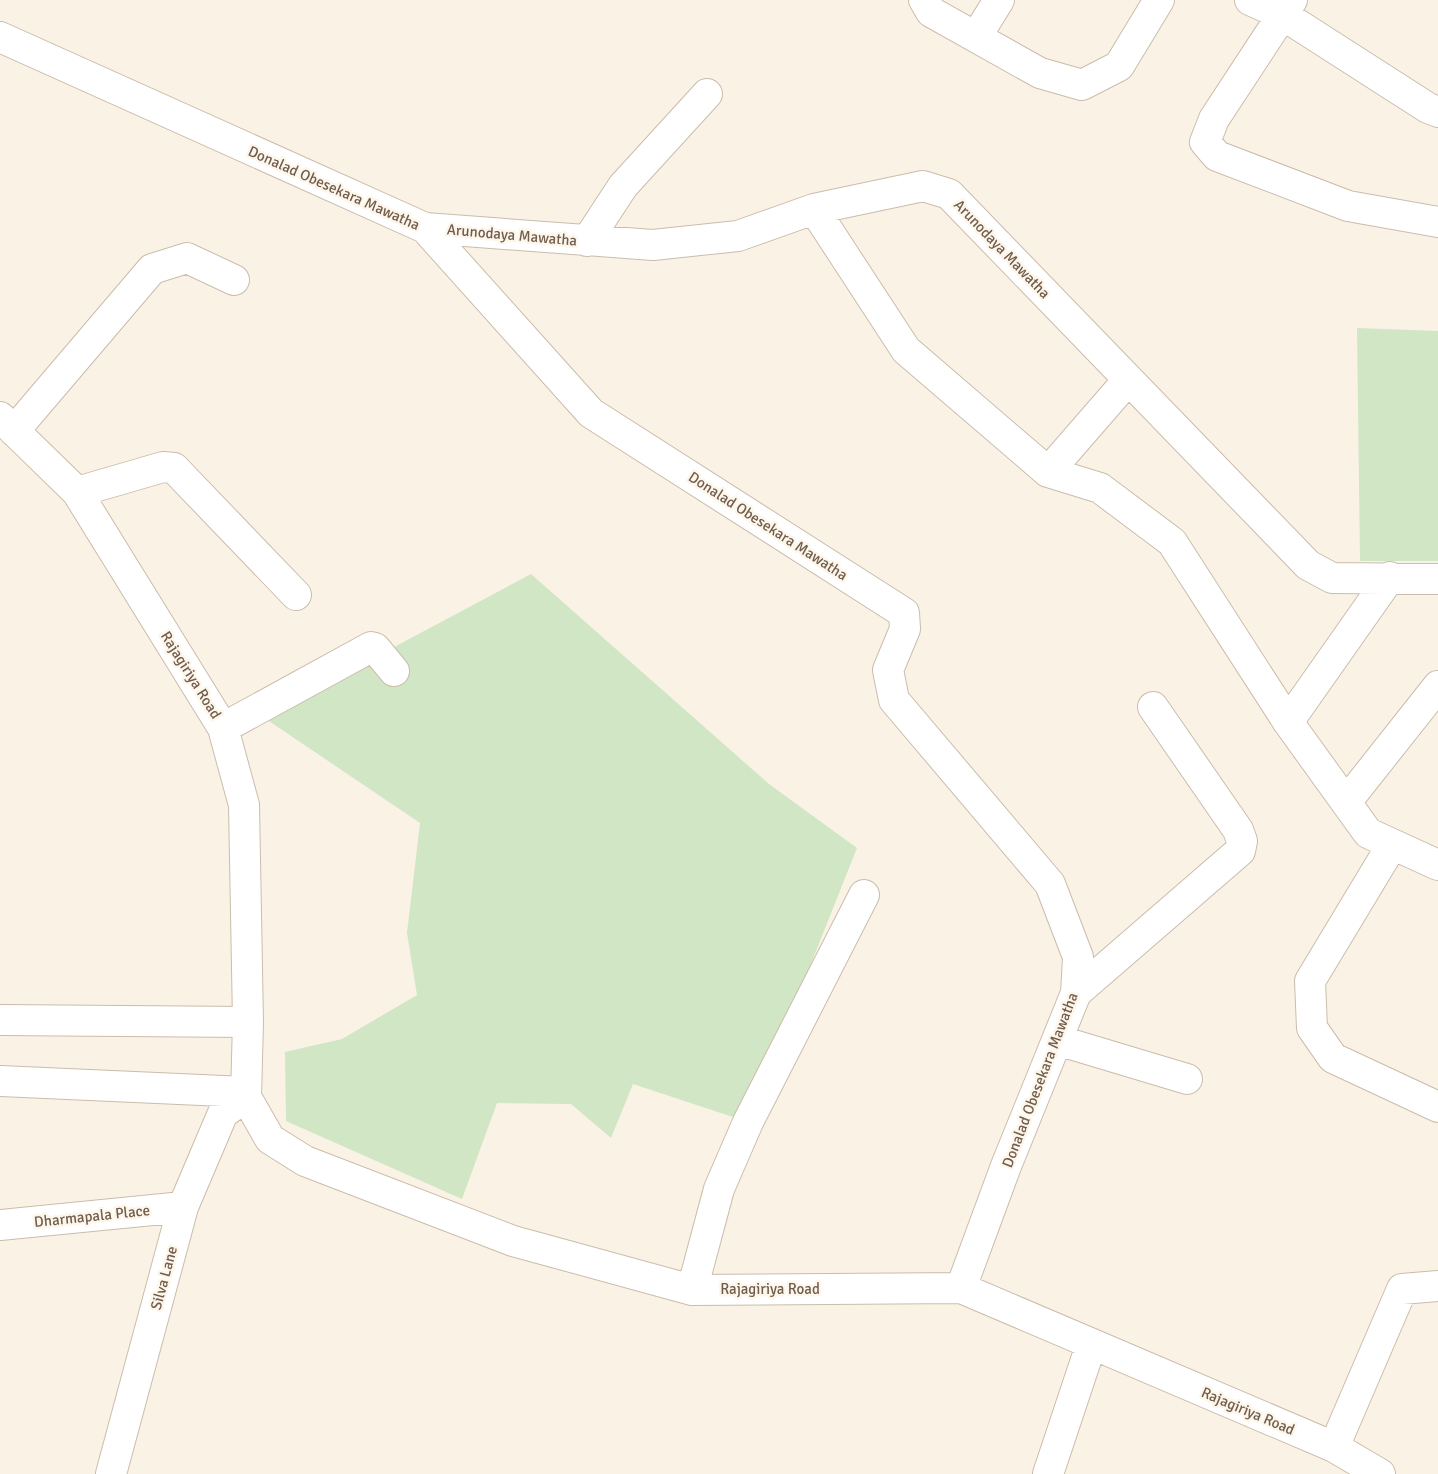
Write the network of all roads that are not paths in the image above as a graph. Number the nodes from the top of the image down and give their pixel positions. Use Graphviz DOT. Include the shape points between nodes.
graph roads {
  1 [pos="924,0"];
  2 [pos="999,0"];
  3 [pos="1160,0"];
  4 [pos="1250,0"];
  5 [pos="1287,8"];
  6 [pos="0,37"];
  7 [pos="976,37"];
  8 [pos="707,94"];
  9 [pos="1438,112"];
  10 [pos="814,209"];
  11 [pos="1438,222"];
  12 [pos="425,228"];
  13 [pos="587,241"];
  14 [pos="234,280"];
  15 [pos="1128,380"];
  16 [pos="7,424"];
  17 [pos="1048,472"];
  18 [pos="77,492"];
  19 [pos="1390,577"];
  20 [pos="1438,579"];
  21 [pos="296,596"];
  22 [pos="394,671"];
  23 [pos="1438,686"];
  24 [pos="1153,707"];
  25 [pos="1288,723"];
  26 [pos="224,728"];
  27 [pos="1347,801"];
  28 [pos="1392,844"];
  29 [pos="1438,865"];
  30 [pos="864,895"];
  31 [pos="1076,993"];
  32 [pos="0,1020"];
  33 [pos="248,1022"];
  34 [pos="1057,1040"];
  35 [pos="1187,1078"];
  36 [pos="0,1081"];
  37 [pos="246,1095"];
  38 [pos="1438,1107"];
  39 [pos="183,1207"];
  40 [pos="0,1225"];
  41 [pos="1438,1286"];
  42 [pos="961,1288"];
  43 [pos="692,1290"];
  44 [pos="1091,1345"];
  45 [pos="1335,1448"];
  46 [pos="111,1474"];
  47 [pos="1048,1474"];
  48 [pos="1380,1474"];
  1 -- 7 [label="street" via="931,12"];
  2 -- 7 [label="street"];
  3 -- 7 [label="street" via="1119,66 1082,85 1040,73"];
  4 -- 5 [label="street"];
  5 -- 9 [label="street"];
  5 -- 11 [label="street" via="1214,119 1205,142 1216,156 1348,206"];
  6 -- 12 [label="street, Donalad Obesekara Mawatha"];
  8 -- 13 [label="street" via="623,186"];
  10 -- 13 [label="street, Arunodaya Mawatha" via="738,236 652,245"];
  10 -- 15 [label="street, Arunodaya Mawatha" via="923,186 949,194"];
  10 -- 17 [label="street" via="906,350"];
  12 -- 13 [label="street, Arunodaya Mawatha"];
  12 -- 31 [label="street, Donalad Obesekara Mawatha" via="591,413 904,614 905,629 888,670 894,700 1050,884 1078,957"];
  14 -- 16 [label="street" via="187,258 152,269"];
  15 -- 17 [label="street"];
  15 -- 19 [label="street, Arunodaya Mawatha" via="1308,565 1332,579"];
  16 -- 18 [label="street, Rajagiriya Road"];
  17 -- 25 [label="street" via="1100,488 1172,542"];
  18 -- 21 [label="street" via="163,467 174,468"];
  18 -- 26 [label="street, Rajagiriya Road"];
  19 -- 20 [label="street, Arunodaya Mawatha"];
  19 -- 25 [label="street"];
  22 -- 26 [label="street" via="371,647"];
  23 -- 27 [label="street"];
  24 -- 31 [label="street" via="1238,830 1240,851"];
  25 -- 27 [label="street"];
  26 -- 33 [label="street, Rajagiriya Road" via="244,805"];
  27 -- 28 [label="street" via="1368,833"];
  28 -- 29 [label="street"];
  28 -- 38 [label="street" via="1310,981 1312,1028 1333,1058"];
  30 -- 43 [label="street" via="748,1122 719,1189"];
  31 -- 34 [label="street, Donalad Obesekara Mawatha"];
  32 -- 33 [label="street"];
  33 -- 37 [label="street, Rajagiriya Road"];
  34 -- 35 [label="street"];
  34 -- 42 [label="street, Donalad Obesekara Mawatha"];
  36 -- 37 [label="street"];
  37 -- 39 [label="street, Silva Lane" via="223,1113"];
  37 -- 43 [label="street, Rajagiriya Road" via="270,1139 305,1161 513,1241"];
  39 -- 40 [label="street, Dharmapala Place"];
  39 -- 46 [label="street, Silva Lane"];
  41 -- 45 [label="street" via="1402,1289"];
  42 -- 43 [label="street, Rajagiriya Road"];
  42 -- 44 [label="street, Rajagiriya Road"];
  44 -- 45 [label="street, Rajagiriya Road"];
  44 -- 47 [label="street"];
  45 -- 48 [label="street, Rajagiriya Road"];
}
